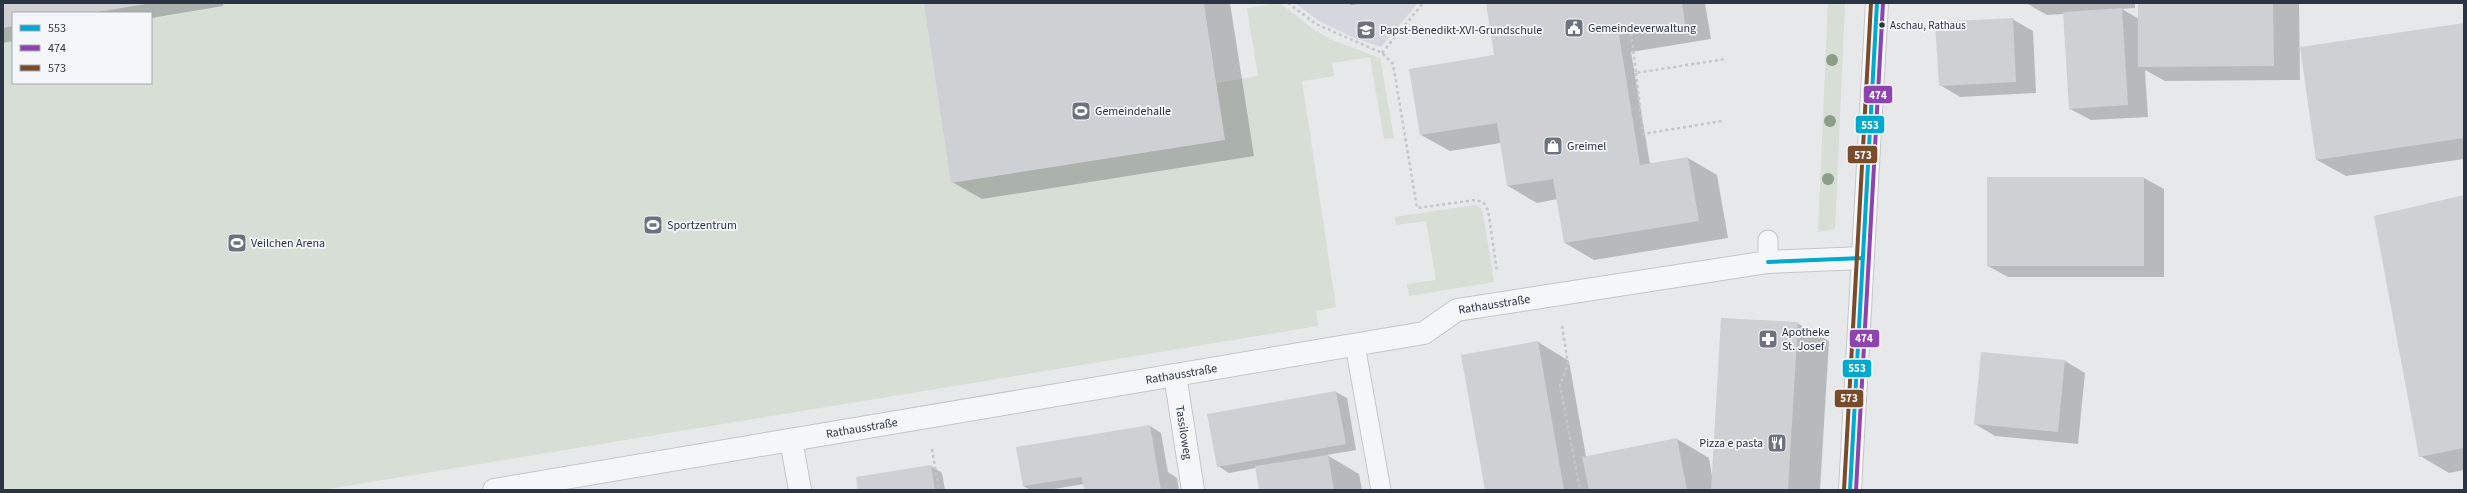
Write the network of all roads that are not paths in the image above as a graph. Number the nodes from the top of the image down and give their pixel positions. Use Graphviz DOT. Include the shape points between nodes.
graph roads {
  1 [pos="1877,3"];
  2 [pos="1768,240"];
  3 [pos="1864,258"];
  4 [pos="1768,262"];
  5 [pos="1355,344"];
  6 [pos="1174,375"];
  7 [pos="791,440"];
  8 [pos="494,490"];
  9 [pos="800,490"];
  10 [pos="1193,490"];
  11 [pos="1380,490"];
  12 [pos="1850,490"];
  1 -- 3 [label="main road"];
  2 -- 4 [label="lane"];
  3 -- 4 [label="street, Rathausstraße"];
  3 -- 12 [label="main road"];
  4 -- 5 [label="street, Rathausstraße" via="1457,310 1424,333"];
  5 -- 6 [label="street, Rathausstraße"];
  5 -- 11 [label="lane"];
  6 -- 7 [label="street, Rathausstraße"];
  6 -- 10 [label="street, Tassiloweg"];
  7 -- 8 [label="street, Rathausstraße"];
  7 -- 9 [label="street"];
}
